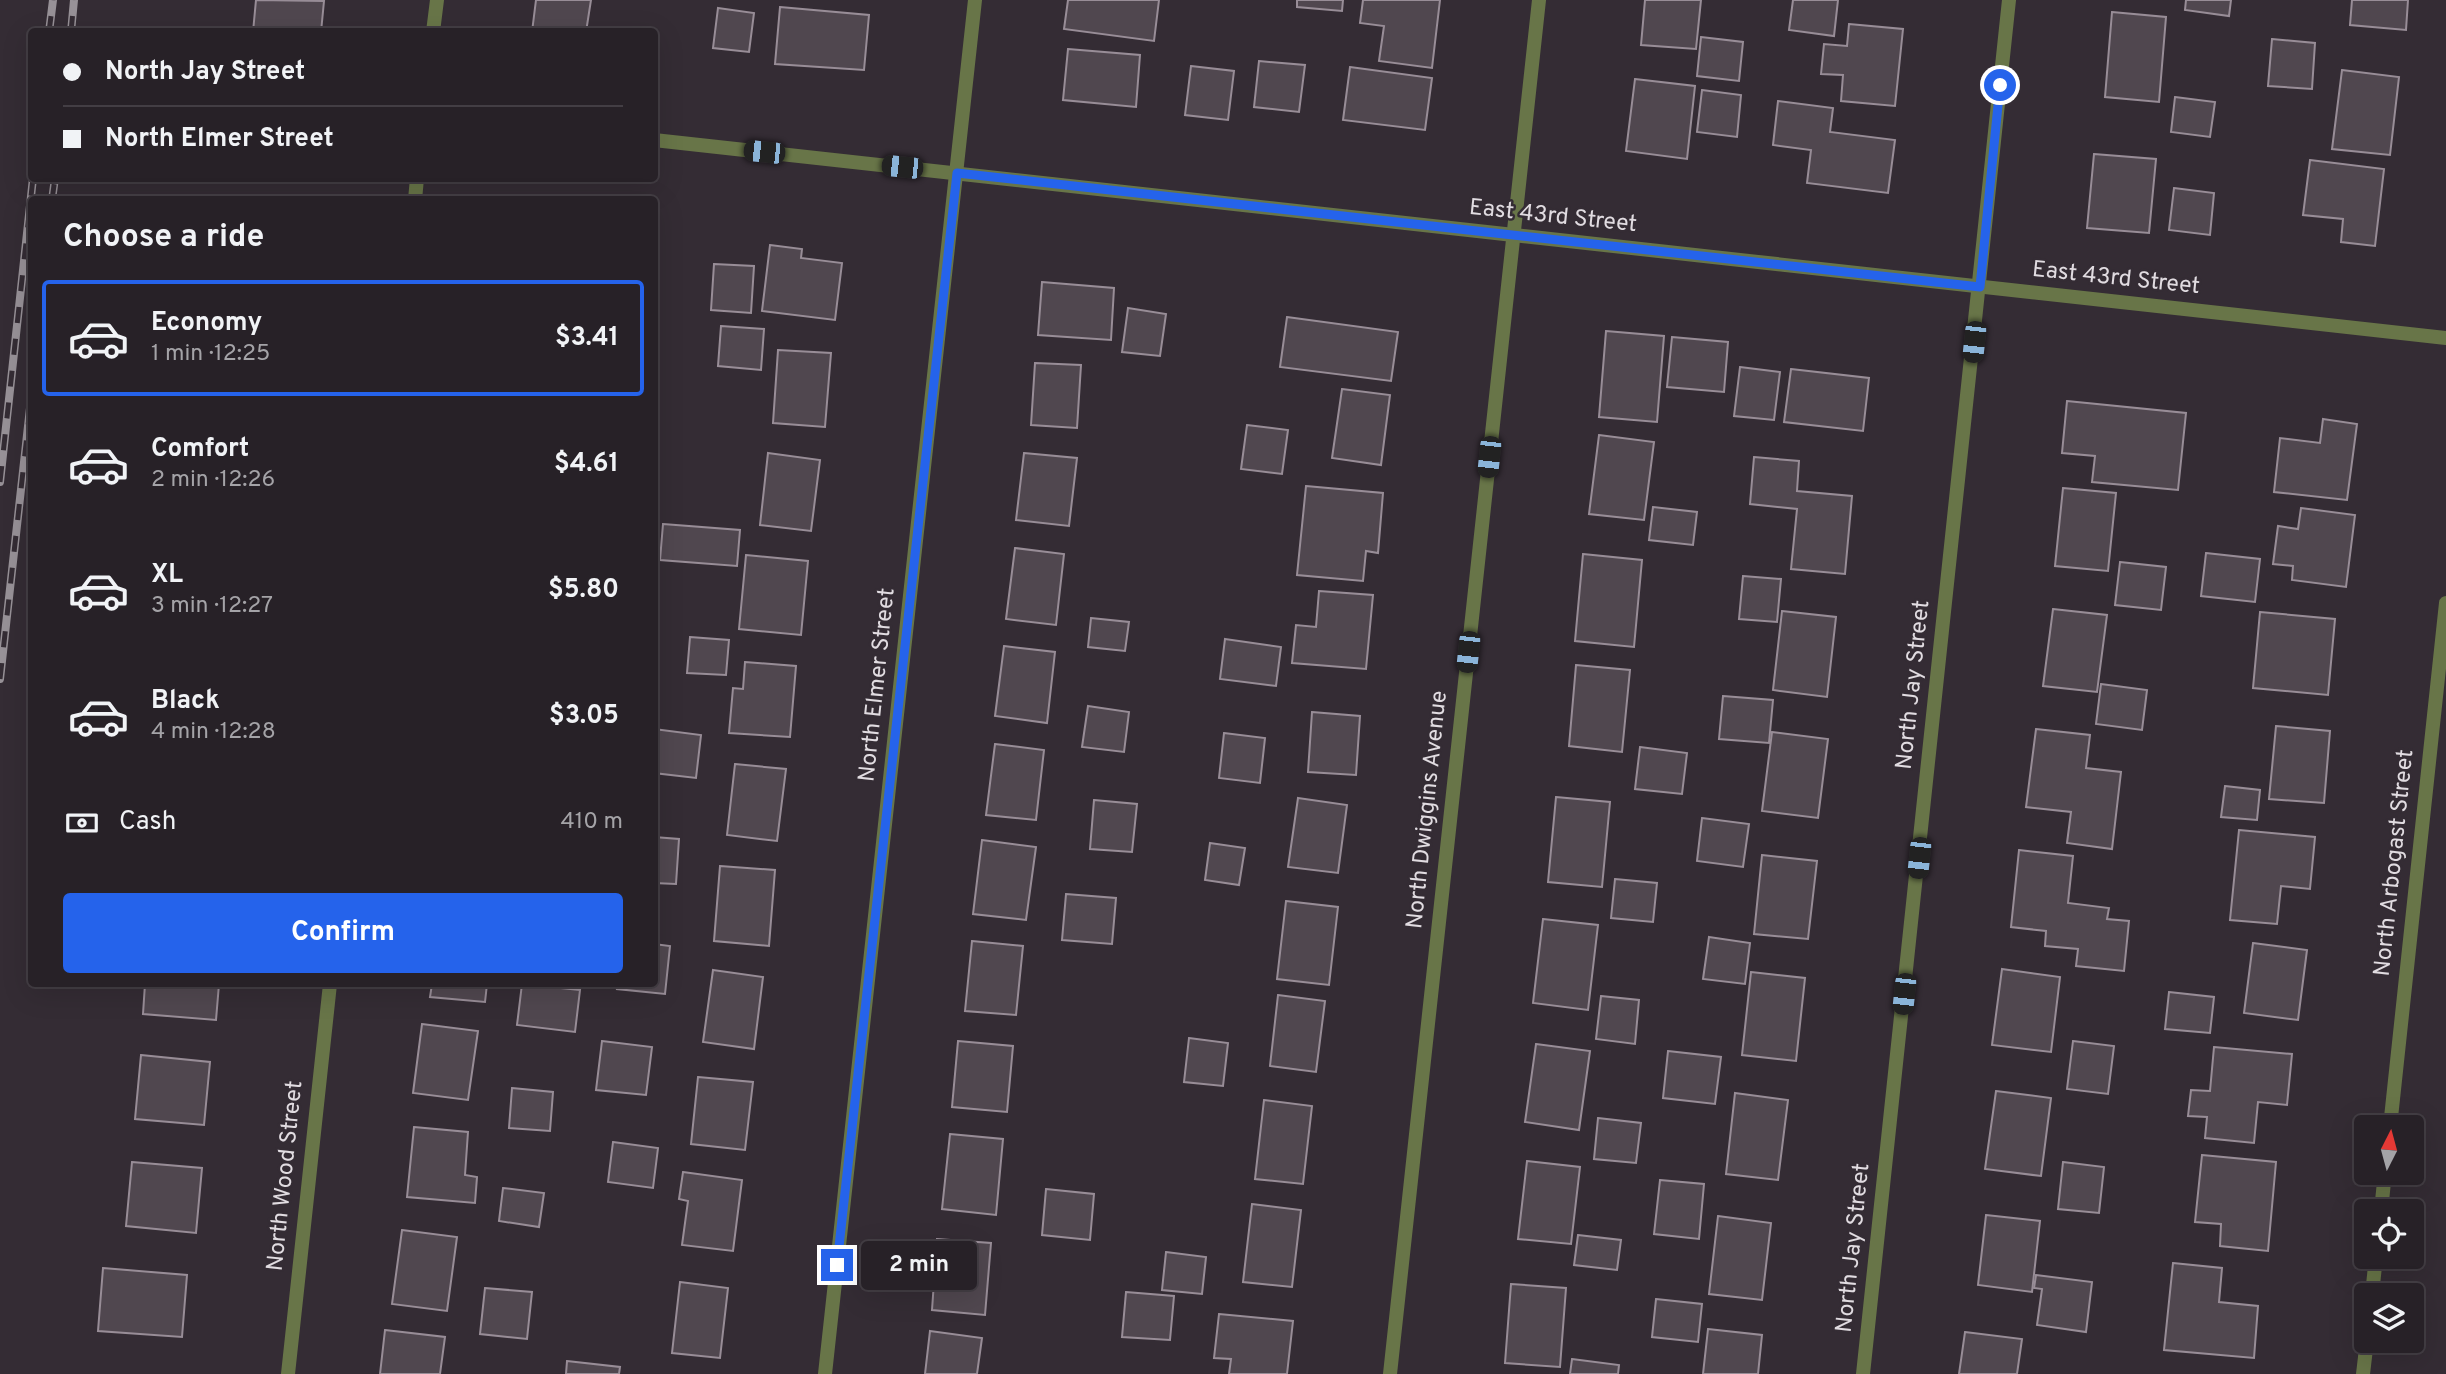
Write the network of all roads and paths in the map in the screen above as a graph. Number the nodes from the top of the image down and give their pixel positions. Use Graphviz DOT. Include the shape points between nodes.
graph roads {
  1 [pos="436,0"];
  2 [pos="975,0"];
  3 [pos="1539,0"];
  4 [pos="2009,0"];
  5 [pos="433,28"];
  6 [pos="658,140"];
  7 [pos="957,173"];
  8 [pos="1513,235"];
  9 [pos="1980,287"];
  10 [pos="2446,338"];
  11 [pos="2446,603"];
  12 [pos="330,987"];
  13 [pos="2391,1115"];
  14 [pos="2365,1353"];
  15 [pos="288,1374"];
  16 [pos="825,1374"];
  17 [pos="1390,1374"];
  18 [pos="1863,1374"];
  19 [pos="2363,1374"];
  1 -- 5 [label="street"];
  2 -- 7 [label="street, North Elmer Street"];
  3 -- 8 [label="street, North Dwiggins Avenue"];
  4 -- 9 [label="street, North Jay Street"];
  6 -- 7 [label="street, East 43rd Street"];
  7 -- 8 [label="street, East 43rd Street"];
  7 -- 16 [label="street, North Elmer Street"];
  8 -- 9 [label="street, East 43rd Street"];
  8 -- 17 [label="street, North Dwiggins Avenue"];
  9 -- 10 [label="street, East 43rd Street"];
  9 -- 18 [label="street, North Jay Street"];
  11 -- 13 [label="street, North Arbogast Street"];
  12 -- 15 [label="street, North Wood Street"];
  14 -- 19 [label="street"];
}
